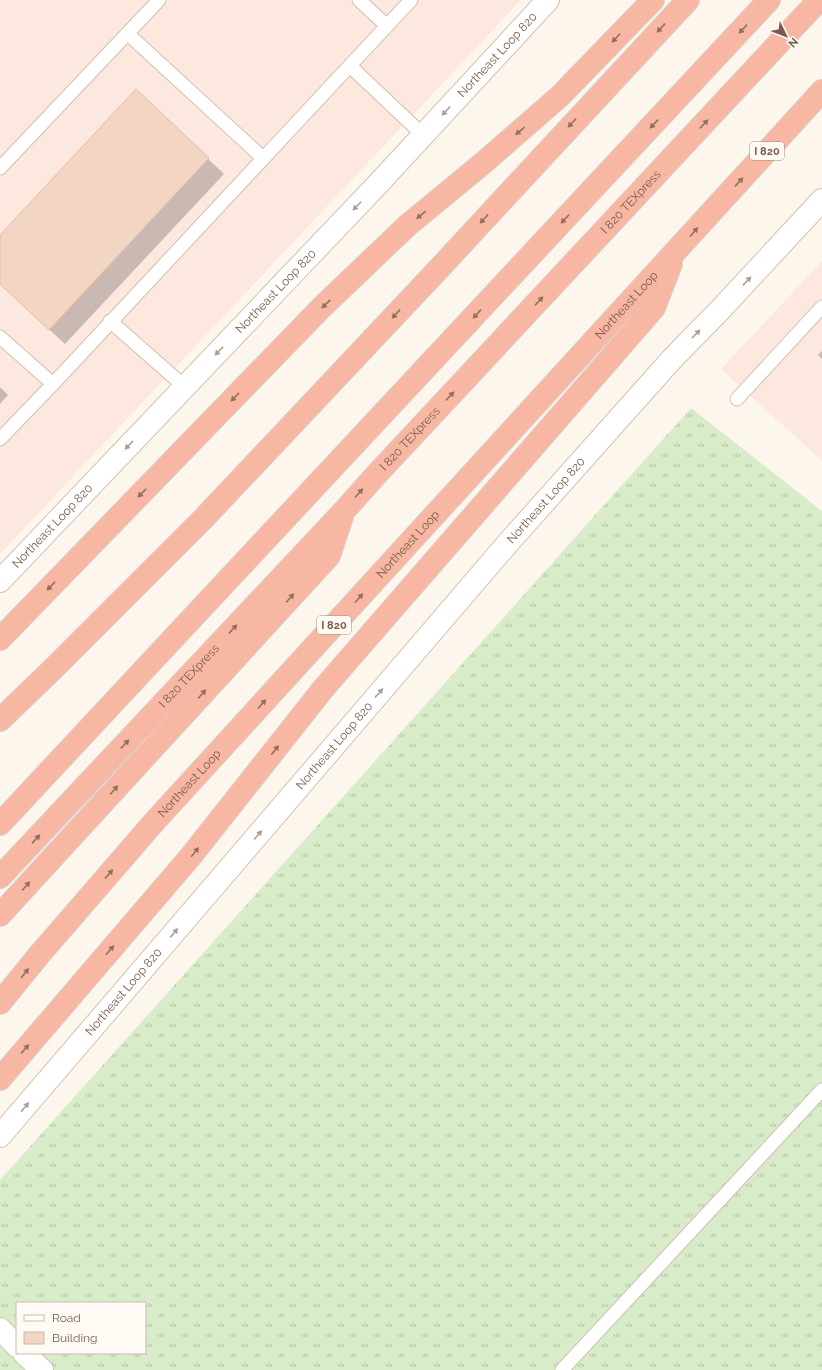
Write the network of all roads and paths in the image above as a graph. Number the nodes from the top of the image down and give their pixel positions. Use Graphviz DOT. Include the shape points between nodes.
graph roads {
  1 [pos="159,0"];
  2 [pos="359,0"];
  3 [pos="411,0"];
  4 [pos="548,0"];
  5 [pos="653,0"];
  6 [pos="688,0"];
  7 [pos="769,0"];
  8 [pos="815,4"];
  9 [pos="387,26"];
  10 [pos="128,34"];
  11 [pos="350,66"];
  12 [pos="822,91"];
  13 [pos="423,135"];
  14 [pos="263,158"];
  15 [pos="0,168"];
  16 [pos="819,209"];
  17 [pos="675,254"];
  18 [pos="822,307"];
  19 [pos="110,321"];
  20 [pos="0,337"];
  21 [pos="52,384"];
  22 [pos="185,387"];
  23 [pos="737,399"];
  24 [pos="0,439"];
  25 [pos="343,512"];
  26 [pos="0,580"];
  27 [pos="0,639"];
  28 [pos="0,720"];
  29 [pos="0,824"];
  30 [pos="0,877"];
  31 [pos="0,915"];
  32 [pos="0,1003"];
  33 [pos="0,1078"];
  34 [pos="822,1090"];
  35 [pos="0,1136"];
  36 [pos="0,1329"];
  37 [pos="16,1345"];
  38 [pos="25,1354"];
  39 [pos="42,1370"];
  40 [pos="562,1370"];
  1 -- 10 [label="lane"];
  2 -- 9 [label="lane"];
  3 -- 9 [label="lane"];
  4 -- 13 [label="main road, Northeast Loop 820, one-way"];
  5 -- 27 [label="highway, one-way" via="560,96 408,225 323,306"];
  6 -- 28 [label="highway, one-way" via="204,518"];
  7 -- 29 [label="highway, one-way"];
  25 -- 8 [label="highway, I 820 TEXpress, one-way"];
  9 -- 11 [label="lane"];
  10 -- 14 [label="lane"];
  10 -- 15 [label="lane"];
  11 -- 13 [label="lane"];
  11 -- 14 [label="lane"];
  17 -- 12 [label="highway, Northeast Loop / I 820, one-way"];
  13 -- 22 [label="main road, Northeast Loop 820, one-way"];
  14 -- 19 [label="lane"];
  35 -- 16 [label="main road, Northeast Loop 820, one-way" via="502,549 672,359"];
  32 -- 17 [label="highway, Northeast Loop / I 820, one-way" via="155,821"];
  33 -- 17 [label="highway, one-way" via="191,856 323,689 654,308"];
  18 -- 23 [label="lane"];
  19 -- 21 [label="lane"];
  19 -- 22 [label="lane"];
  20 -- 21 [label="lane"];
  21 -- 24 [label="lane"];
  22 -- 26 [label="main road, Northeast Loop 820, one-way"];
  30 -- 25 [label="highway, I 820 TEXpress, one-way"];
  31 -- 25 [label="highway, one-way" via="329,556"];
  34 -- 40 [label="lane"];
  36 -- 37 [label="main road"];
  38 -- 39 [label="main road"];
}
